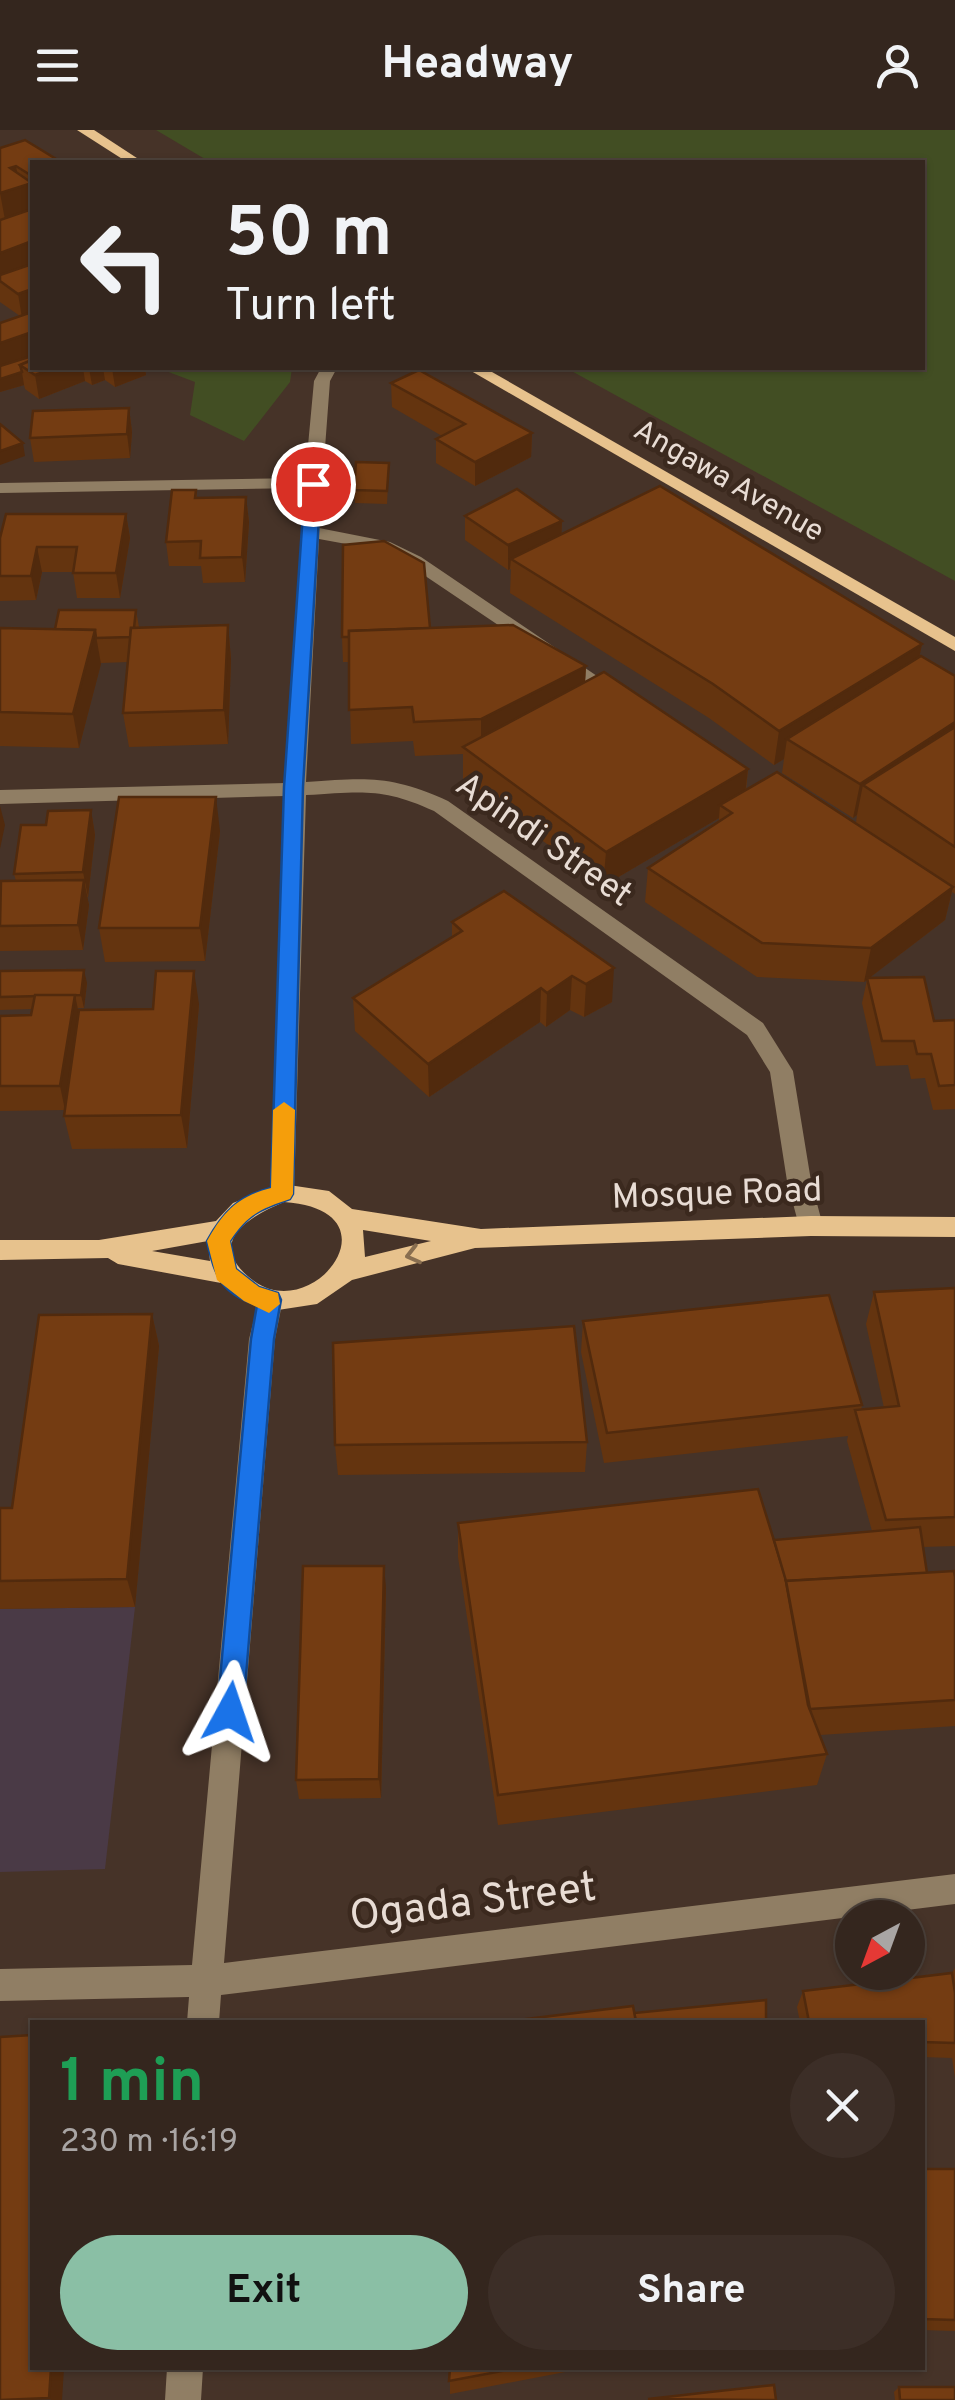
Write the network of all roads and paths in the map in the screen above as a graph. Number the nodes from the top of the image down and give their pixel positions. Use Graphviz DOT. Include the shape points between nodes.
graph roads {
  1 [pos="84,130"];
  2 [pos="133,160"];
  3 [pos="328,370"];
  4 [pos="477,370"];
  5 [pos="313,484"];
  6 [pos="0,488"];
  7 [pos="310,532"];
  8 [pos="955,644"];
  9 [pos="640,712"];
  10 [pos="294,787"];
  11 [pos="0,797"];
  12 [pos="282,1194"];
  13 [pos="346,1218"];
  14 [pos="811,1226"];
  15 [pos="955,1227"];
  16 [pos="223,1229"];
  17 [pos="481,1239"];
  18 [pos="0,1250"];
  19 [pos="98,1250"];
  20 [pos="345,1272"];
  21 [pos="225,1274"];
  22 [pos="270,1300"];
  23 [pos="955,1889"];
  24 [pos="205,1981"];
  25 [pos="0,1985"];
  26 [pos="202,2020"];
  27 [pos="185,2370"];
  28 [pos="183,2400"];
  1 -- 2 [label="main road"];
  3 -- 5 [label="street"];
  4 -- 8 [label="main road, Angawa Avenue"];
  5 -- 6 [label="street"];
  5 -- 7 [label="street"];
  7 -- 9 [label="street" via="384,546 416,561"];
  7 -- 10 [label="street"];
  10 -- 11 [label="street, Apindi Street"];
  10 -- 12 [label="street"];
  10 -- 14 [label="street, Apindi Street" via="402,788 441,806 755,1029 781,1071"];
  12 -- 13 [label="main road" via="319,1198"];
  12 -- 16 [label="main road" via="257,1200"];
  13 -- 17 [label="main road, Mosque Road"];
  13 -- 20 [label="main road" via="355,1245"];
  14 -- 15 [label="main road, Mosque Road"];
  14 -- 17 [label="main road, Mosque Road"];
  16 -- 19 [label="main road"];
  16 -- 21 [label="main road" via="218,1252"];
  17 -- 20 [label="main road, Mosque Road, one-way"];
  18 -- 19 [label="main road"];
  19 -- 21 [label="main road"];
  20 -- 22 [label="main road" via="311,1296"];
  21 -- 22 [label="main road"];
  22 -- 24 [label="street"];
  23 -- 24 [label="street, Ogada Street"];
  24 -- 25 [label="street, Ogada Street"];
  24 -- 26 [label="street"];
  27 -- 28 [label="street"];
}
